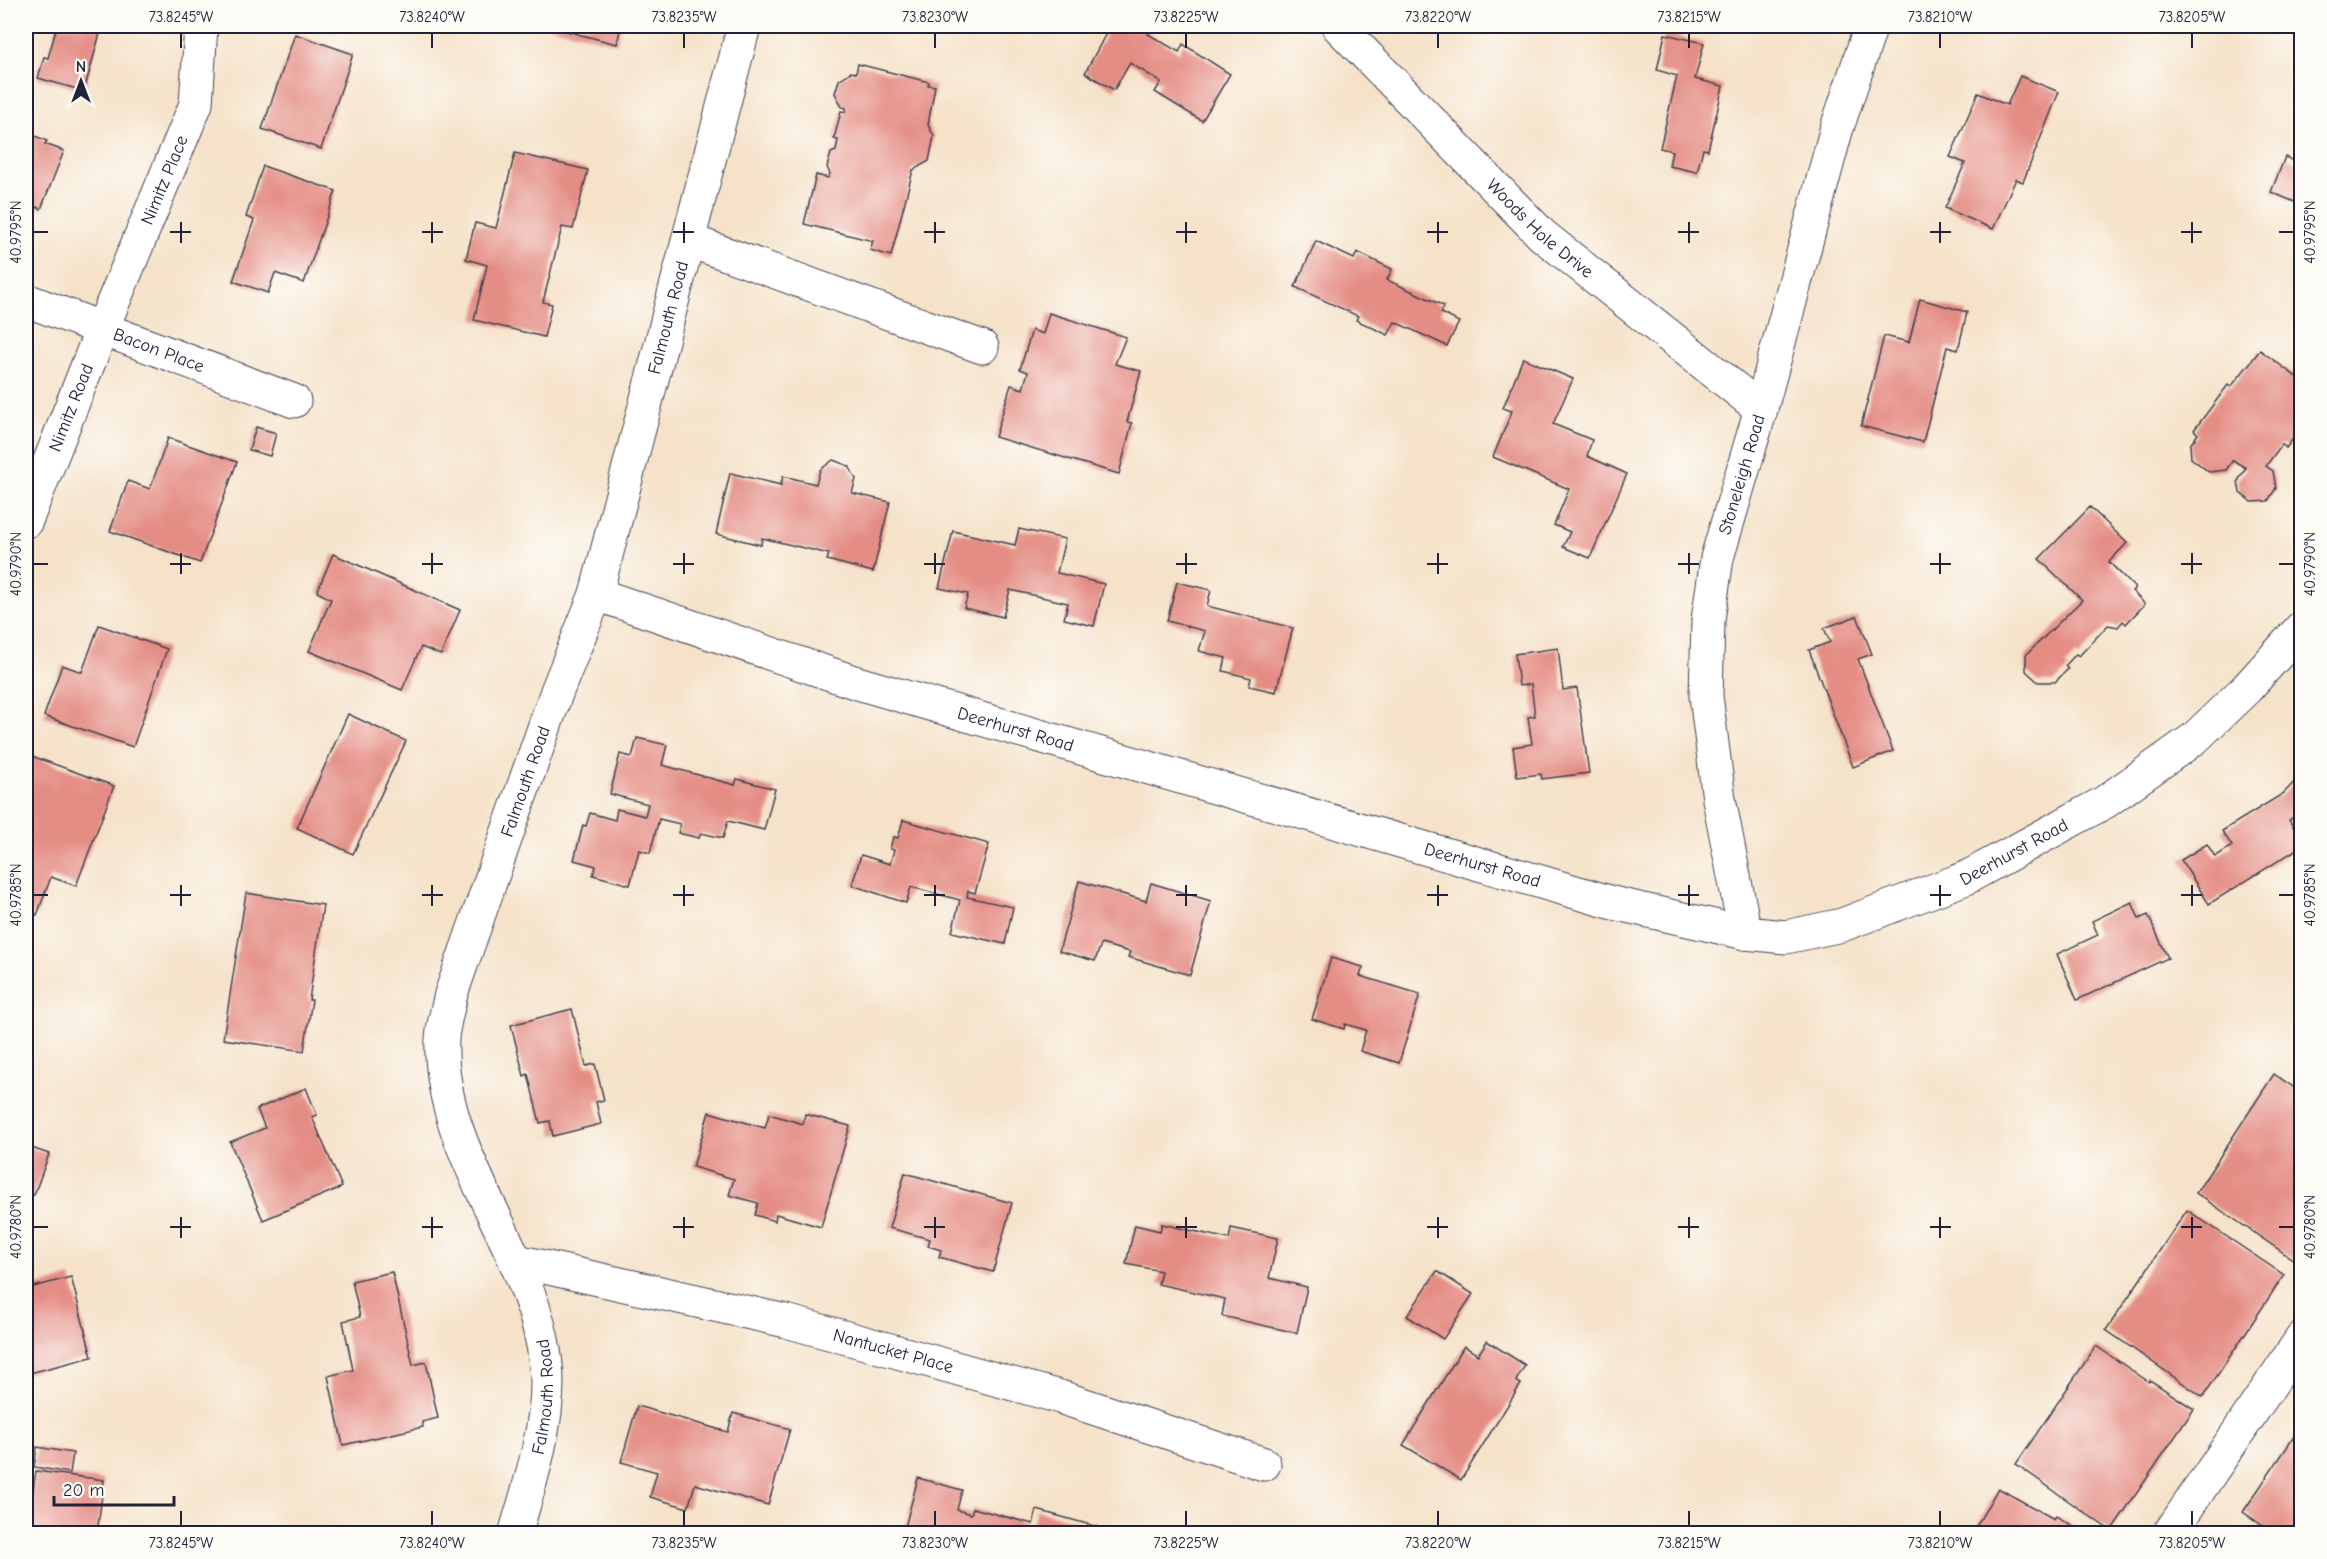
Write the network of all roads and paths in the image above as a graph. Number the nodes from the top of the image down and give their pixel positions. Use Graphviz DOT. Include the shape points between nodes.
graph roads {
  1 [pos="201,26"];
  2 [pos="744,26"];
  3 [pos="1338,26"];
  4 [pos="1871,26"];
  5 [pos="688,240"];
  6 [pos="26,300"];
  7 [pos="102,329"];
  8 [pos="982,347"];
  9 [pos="294,401"];
  10 [pos="1761,409"];
  11 [pos="26,521"];
  12 [pos="596,594"];
  13 [pos="2301,627"];
  14 [pos="1745,933"];
  15 [pos="517,1261"];
  16 [pos="2301,1338"];
  17 [pos="1264,1464"];
  18 [pos="515,1533"];
  19 [pos="2169,1533"];
  1 -- 7 [label="street, Nimitz Place" via="196,104"];
  2 -- 5 [label="street, Falmouth Road"];
  3 -- 10 [label="street, Woods Hole Drive" via="1542,235"];
  4 -- 10 [label="street, Stoneleigh Road" via="1836,131"];
  5 -- 8 [label="street"];
  5 -- 12 [label="street, Falmouth Road"];
  6 -- 7 [label="street, Bacon Place"];
  7 -- 9 [label="street, Bacon Place"];
  7 -- 11 [label="street, Nimitz Road"];
  10 -- 14 [label="street, Stoneleigh Road" via="1717,558 1708,620 1706,696 1710,730"];
  12 -- 14 [label="street, Deerhurst Road" via="854,682 1613,903"];
  12 -- 15 [label="street, Falmouth Road" via="557,691 455,983 442,1037 443,1075 460,1142"];
  13 -- 14 [label="street, Deerhurst Road" via="2247,688 2195,738 2105,802 2026,846 1966,878 1842,925 1786,937"];
  15 -- 17 [label="street, Nantucket Place" via="786,1321 1060,1397"];
  15 -- 18 [label="street, Falmouth Road" via="537,1315 546,1366 544,1419"];
  16 -- 19 [label="street"];
}
